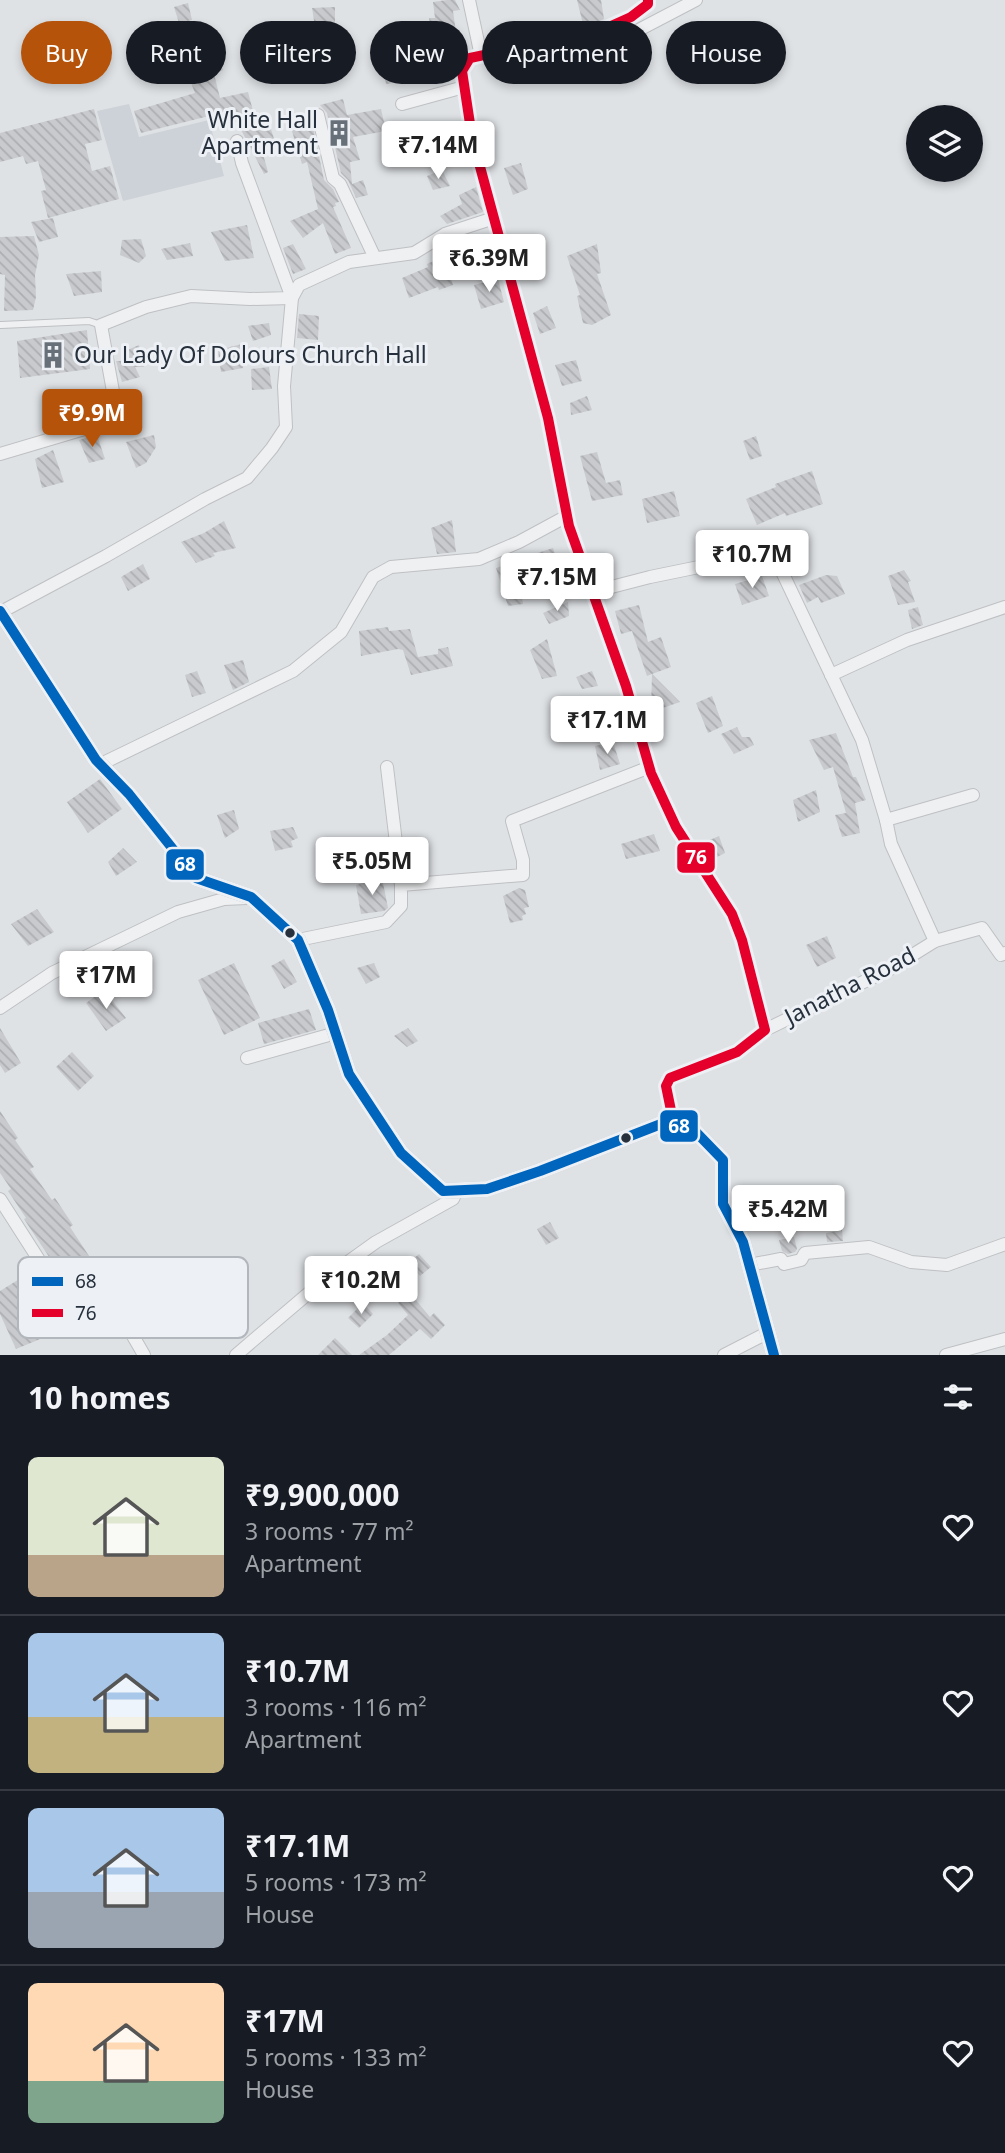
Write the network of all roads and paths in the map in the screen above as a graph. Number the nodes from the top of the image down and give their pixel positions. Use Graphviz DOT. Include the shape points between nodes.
graph roads {
  1 [pos="469,0"];
  2 [pos="648,0"];
  3 [pos="696,0"];
  4 [pos="626,20"];
  5 [pos="481,56"];
  6 [pos="464,87"];
  7 [pos="402,104"];
  8 [pos="318,115"];
  9 [pos="237,141"];
  10 [pos="495,218"];
  11 [pos="375,258"];
  12 [pos="292,298"];
  13 [pos="1,325"];
  14 [pos="101,325"];
  15 [pos="0,454"];
  16 [pos="567,516"];
  17 [pos="592,592"];
  18 [pos="1005,607"];
  19 [pos="2,616"];
  20 [pos="831,675"];
  21 [pos="101,764"];
  22 [pos="387,767"];
  23 [pos="649,767"];
  24 [pos="973,795"];
  25 [pos="886,820"];
  26 [pos="401,885"];
  27 [pos="251,897"];
  28 [pos="298,940"];
  29 [pos="935,941"];
  30 [pos="1005,953"];
  31 [pos="0,1008"];
  32 [pos="765,1030"];
  33 [pos="336,1033"];
  34 [pos="247,1058"];
  35 [pos="674,1125"];
  36 [pos="457,1190"];
  37 [pos="0,1199"];
  38 [pos="1005,1244"];
  39 [pos="37,1257"];
  40 [pos="749,1265"];
  41 [pos="767,1333"];
  42 [pos="135,1338"];
  43 [pos="1005,1339"];
  44 [pos="145,1355"];
  45 [pos="236,1355"];
  46 [pos="724,1355"];
  47 [pos="774,1355"];
  48 [pos="946,1355"];
  1 -- 5 [label="street"];
  2 -- 4 [label="street" via="649,4"];
  3 -- 4 [label="street" via="631,34"];
  4 -- 5 [label="street" via="571,44"];
  5 -- 6 [label="street" via="470,58 461,71"];
  6 -- 7 [label="street" via="422,92"];
  6 -- 10 [label="street" via="472,137"];
  8 -- 11 [label="street" via="333,178"];
  9 -- 12 [label="street"];
  10 -- 11 [label="street" via="445,234 414,253"];
  10 -- 16 [label="street" via="548,418"];
  11 -- 12 [label="street" via="349,262 299,285"];
  12 -- 14 [label="street" via="191,296"];
  12 -- 19 [label="street" via="284,386 286,427 247,478"];
  13 -- 14 [label="lane" via="89,321"];
  14 -- 15 [label="street" via="118,419"];
  16 -- 17 [label="street"];
  16 -- 21 [label="street" via="479,559 391,567 373,577 341,632 293,671"];
  17 -- 20 [label="street" via="727,561 775,557"];
  17 -- 23 [label="street"];
  18 -- 20 [label="street" via="907,640"];
  19 -- 21 [label="main road"];
  20 -- 25 [label="street" via="862,740"];
  21 -- 27 [label="main road" via="196,878"];
  22 -- 26 [label="street"];
  23 -- 26 [label="street" via="512,821 523,875"];
  23 -- 32 [label="street" via="676,827 732,914"];
  24 -- 25 [label="street"];
  25 -- 29 [label="street" via="891,844"];
  26 -- 28 [label="street" via="401,906 386,922"];
  27 -- 28 [label="main road"];
  27 -- 31 [label="street" via="178,912 52,973"];
  28 -- 33 [label="main road"];
  29 -- 30 [label="street, Janatha Road" via="982,928 1001,955"];
  29 -- 32 [label="street, Janatha Road" via="890,969"];
  32 -- 35 [label="street, Janatha Road" via="737,1052 670,1078 666,1086"];
  33 -- 34 [label="street"];
  33 -- 36 [label="main road" via="349,1074 401,1153 443,1191"];
  35 -- 36 [label="main road" via="661,1124 488,1189"];
  35 -- 40 [label="main road" via="691,1127 723,1160 723,1204"];
  36 -- 45 [label="street" via="453,1199 376,1242 330,1275"];
  37 -- 39 [label="street"];
  38 -- 40 [label="street" via="947,1265 911,1262 869,1247 805,1253 802,1260 784,1265 781,1259"];
  40 -- 41 [label="main road"];
  41 -- 46 [label="street"];
  41 -- 47 [label="main road"];
  42 -- 44 [label="street"];
  43 -- 48 [label="street"];
}
